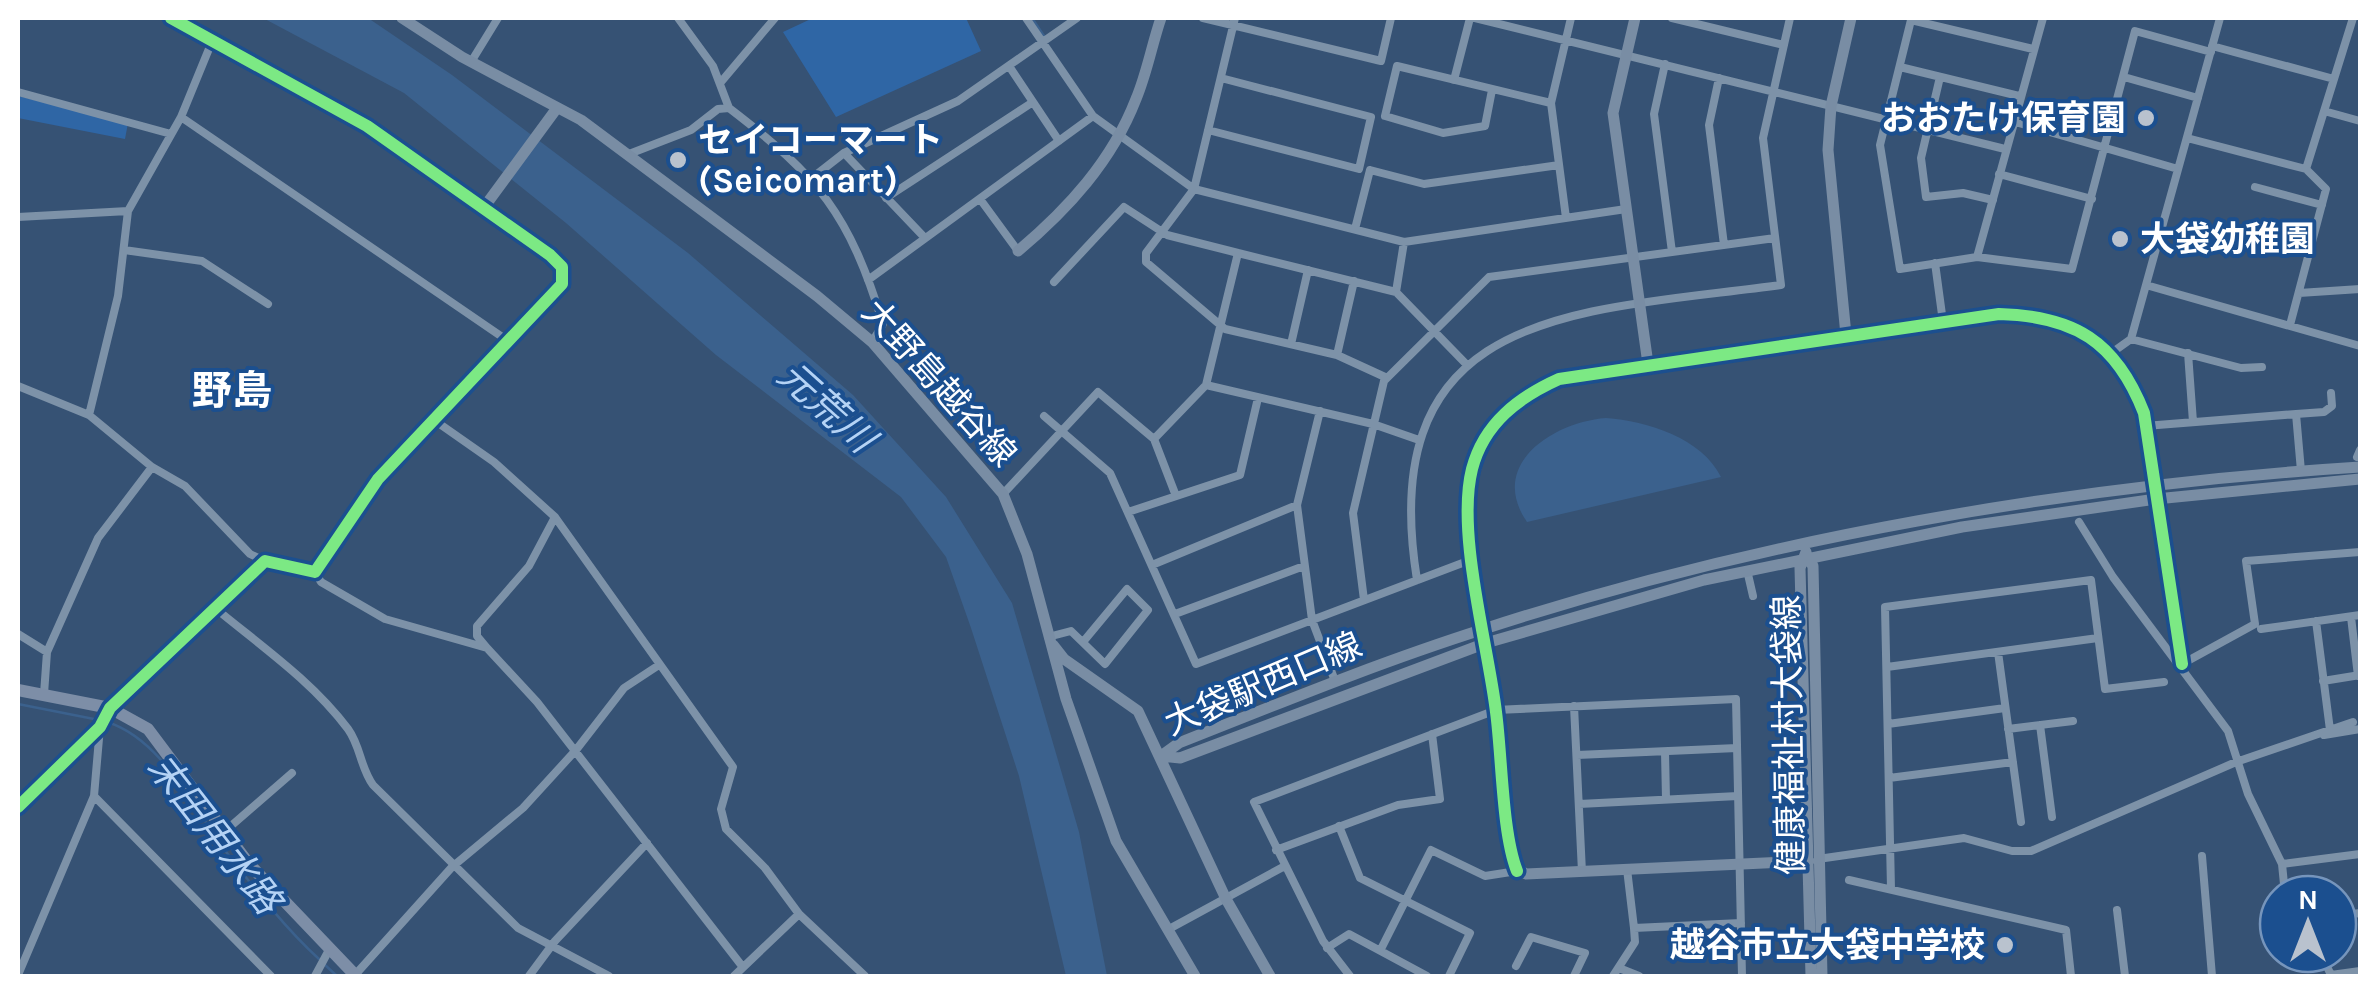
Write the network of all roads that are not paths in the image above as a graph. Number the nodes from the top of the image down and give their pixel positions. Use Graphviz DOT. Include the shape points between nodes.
graph roads {
  1 [pos="170,18"];
  2 [pos="402,18"];
  3 [pos="498,18"];
  4 [pos="678,18"];
  5 [pos="776,18"];
  6 [pos="1026,18"];
  7 [pos="1077,18"];
  8 [pos="1161,18"];
  9 [pos="1203,18"];
  10 [pos="1391,18"];
  11 [pos="1473,18"];
  12 [pos="1571,18"];
  13 [pos="1635,18"];
  14 [pos="1672,18"];
  15 [pos="1790,18"];
  16 [pos="1851,18"];
  17 [pos="2043,18"];
  18 [pos="2220,18"];
  19 [pos="2354,18"];
  20 [pos="1910,19"];
  21 [pos="1234,21"];
  22 [pos="213,40"];
  23 [pos="1566,40"];
  24 [pos="1044,44"];
  25 [pos="1784,45"];
  26 [pos="2212,49"];
  27 [pos="2033,50"];
  28 [pos="1626,54"];
  29 [pos="471,62"];
  30 [pos="1664,64"];
  31 [pos="1009,66"];
  32 [pos="1900,67"];
  33 [pos="1940,77"];
  34 [pos="2124,77"];
  35 [pos="1221,78"];
  36 [pos="1719,78"];
  37 [pos="2334,79"];
  38 [pos="1454,80"];
  39 [pos="721,82"];
  40 [pos="1492,90"];
  41 [pos="1773,91"];
  42 [pos="18,92"];
  43 [pos="2020,96"];
  44 [pos="2198,98"];
  45 [pos="1033,102"];
  46 [pos="1551,104"];
  47 [pos="1831,106"];
  48 [pos="557,108"];
  49 [pos="729,108"];
  50 [pos="2324,111"];
  51 [pos="1093,116"];
  52 [pos="181,117"];
  53 [pos="1886,119"];
  54 [pos="2012,121"];
  55 [pos="2360,121"];
  56 [pos="1928,129"];
  57 [pos="1208,130"];
  58 [pos="171,134"];
  59 [pos="1118,136"];
  60 [pos="2187,138"];
  61 [pos="1060,141"];
  62 [pos="2105,148"];
  63 [pos="2005,149"];
  64 [pos="844,153"];
  65 [pos="629,154"];
  66 [pos="1559,165"];
  67 [pos="2178,168"];
  68 [pos="2306,169"];
  69 [pos="1999,174"];
  70 [pos="812,178"];
  71 [pos="2254,188"];
  72 [pos="1194,189"];
  73 [pos="886,198"];
  74 [pos="980,199"];
  75 [pos="2092,199"];
  76 [pos="1992,200"];
  77 [pos="2322,205"];
  78 [pos="486,206"];
  79 [pos="1626,210"];
  80 [pos="128,211"];
  81 [pos="18,217"];
  82 [pos="1566,218"];
  83 [pos="1355,229"];
  84 [pos="1162,233"];
  85 [pos="925,238"];
  86 [pos="1775,238"];
  87 [pos="1404,242"];
  88 [pos="1724,245"];
  89 [pos="124,250"];
  90 [pos="1018,251"];
  91 [pos="1672,252"];
  92 [pos="1238,253"];
  93 [pos="1634,257"];
  94 [pos="1978,257"];
  95 [pos="1935,264"];
  96 [pos="1308,270"];
  97 [pos="868,280"];
  98 [pos="1354,280"];
  99 [pos="1054,282"];
  100 [pos="2146,286"];
  101 [pos="2360,289"];
  102 [pos="1396,292"];
  103 [pos="2299,292"];
  104 [pos="268,304"];
  105 [pos="1640,304"];
  106 [pos="1943,322"];
  107 [pos="2290,325"];
  108 [pos="1220,327"];
  109 [pos="1433,328"];
  110 [pos="1846,336"];
  111 [pos="2131,338"];
  112 [pos="872,342"];
  113 [pos="511,343"];
  114 [pos="1291,344"];
  115 [pos="2360,346"];
  116 [pos="2188,353"];
  117 [pos="2110,354"];
  118 [pos="1336,355"];
  119 [pos="1648,364"];
  120 [pos="1468,366"];
  121 [pos="2262,367"];
  122 [pos="1385,377"];
  123 [pos="1206,385"];
  124 [pos="18,386"];
  125 [pos="2332,393"];
  126 [pos="1258,398"];
  127 [pos="1320,411"];
  128 [pos="2296,414"];
  129 [pos="89,416"];
  130 [pos="1044,416"];
  131 [pos="434,420"];
  132 [pos="2193,422"];
  133 [pos="1373,424"];
  134 [pos="2146,426"];
  135 [pos="1061,430"];
  136 [pos="1154,439"];
  137 [pos="1420,440"];
  138 [pos="2359,458"];
  139 [pos="152,467"];
  140 [pos="2301,471"];
  141 [pos="2360,479"];
  142 [pos="1003,494"];
  143 [pos="2154,494"];
  144 [pos="1176,496"];
  145 [pos="1297,505"];
  146 [pos="1128,512"];
  147 [pos="555,517"];
  148 [pos="2079,522"];
  149 [pos="1806,550"];
  150 [pos="2360,552"];
  151 [pos="1473,559"];
  152 [pos="265,561"];
  153 [pos="1152,565"];
  154 [pos="1304,566"];
  155 [pos="1747,570"];
  156 [pos="315,572"];
  157 [pos="1417,580"];
  158 [pos="1752,596"];
  159 [pos="1364,600"];
  160 [pos="215,608"];
  161 [pos="1174,614"];
  162 [pos="2356,616"];
  163 [pos="1312,620"];
  164 [pos="2316,621"];
  165 [pos="1484,628"];
  166 [pos="2262,628"];
  167 [pos="18,634"];
  168 [pos="1048,638"];
  169 [pos="2098,638"];
  170 [pos="1082,642"];
  171 [pos="1486,643"];
  172 [pos="487,648"];
  173 [pos="47,652"];
  174 [pos="1998,652"];
  175 [pos="2182,664"];
  176 [pos="658,665"];
  177 [pos="1887,666"];
  178 [pos="2359,676"];
  179 [pos="1335,681"];
  180 [pos="2323,681"];
  181 [pos="2164,682"];
  182 [pos="18,690"];
  183 [pos="44,694"];
  184 [pos="1574,706"];
  185 [pos="2006,708"];
  186 [pos="1496,710"];
  187 [pos="104,719"];
  188 [pos="2073,721"];
  189 [pos="2354,722"];
  190 [pos="1888,724"];
  191 [pos="2040,725"];
  192 [pos="2008,730"];
  193 [pos="2330,730"];
  194 [pos="2360,730"];
  195 [pos="1432,734"];
  196 [pos="2310,737"];
  197 [pos="1736,748"];
  198 [pos="576,750"];
  199 [pos="1665,752"];
  200 [pos="1161,756"];
  201 [pos="1577,756"];
  202 [pos="2013,762"];
  203 [pos="2236,762"];
  204 [pos="292,773"];
  205 [pos="1890,778"];
  206 [pos="94,796"];
  207 [pos="1738,796"];
  208 [pos="1666,799"];
  209 [pos="1580,804"];
  210 [pos="18,807"];
  211 [pos="2052,817"];
  212 [pos="2021,822"];
  213 [pos="1340,826"];
  214 [pos="224,832"];
  215 [pos="647,843"];
  216 [pos="1276,850"];
  217 [pos="1891,851"];
  218 [pos="2360,854"];
  219 [pos="2202,856"];
  220 [pos="1814,860"];
  221 [pos="1740,864"];
  222 [pos="2282,864"];
  223 [pos="452,866"];
  224 [pos="1283,867"];
  225 [pos="1626,869"];
  226 [pos="1517,871"];
  227 [pos="1582,872"];
  228 [pos="2283,874"];
  229 [pos="1849,880"];
  230 [pos="1892,890"];
  231 [pos="1226,898"];
  232 [pos="1404,901"];
  233 [pos="2116,910"];
  234 [pos="799,914"];
  235 [pos="1741,924"];
  236 [pos="1634,928"];
  237 [pos="1169,929"];
  238 [pos="552,944"];
  239 [pos="1327,948"];
  240 [pos="1381,949"];
  241 [pos="324,958"];
  242 [pos="742,966"];
  243 [pos="1516,966"];
  244 [pos="1616,972"];
  245 [pos="18,975"];
  246 [pos="271,976"];
  247 [pos="315,976"];
  248 [pos="355,976"];
  249 [pos="529,976"];
  250 [pos="610,976"];
  251 [pos="734,976"];
  252 [pos="865,976"];
  253 [pos="1195,976"];
  254 [pos="1270,976"];
  255 [pos="1350,976"];
  256 [pos="1427,976"];
  257 [pos="1448,976"];
  258 [pos="1574,976"];
  259 [pos="1638,976"];
  260 [pos="1742,976"];
  261 [pos="1811,976"];
  262 [pos="1822,976"];
  263 [pos="2071,976"];
  264 [pos="2126,976"];
  265 [pos="2212,976"];
  1 -- 22 [label="street"];
  2 -- 29 [label="street, 大野島越谷線"];
  3 -- 29 [label="street"];
  4 -- 39 [label="street"];
  5 -- 39 [label="street"];
  6 -- 24 [label="street"];
  7 -- 24 [label="street"];
  8 -- 59 [label="street" via="1137,99"];
  9 -- 21 [label="street"];
  10 -- 21 [label="street" via="1381,60"];
  11 -- 23 [label="street"];
  11 -- 38 [label="street"];
  12 -- 23 [label="street"];
  13 -- 28 [label="street"];
  14 -- 25 [label="street"];
  15 -- 25 [label="street"];
  16 -- 47 [label="street"];
  17 -- 27 [label="street"];
  18 -- 26 [label="street"];
  19 -- 37 [label="street"];
  20 -- 27 [label="street"];
  20 -- 32 [label="street"];
  21 -- 35 [label="street"];
  22 -- 52 [label="street"];
  22 -- 78 [label="street" via="367,126"];
  23 -- 28 [label="street"];
  23 -- 46 [label="street"];
  24 -- 31 [label="street"];
  24 -- 51 [label="street"];
  25 -- 41 [label="street"];
  26 -- 34 [label="street" via="2136,31"];
  26 -- 37 [label="street"];
  26 -- 44 [label="street"];
  27 -- 43 [label="street"];
  28 -- 30 [label="street"];
  28 -- 79 [label="street" via="1613,113"];
  29 -- 48 [label="street, 大野島越谷線"];
  30 -- 36 [label="street"];
  30 -- 91 [label="street" via="1654,114"];
  31 -- 45 [label="street"];
  31 -- 64 [label="street" via="958,101"];
  32 -- 33 [label="street"];
  32 -- 53 [label="street"];
  33 -- 43 [label="street"];
  33 -- 56 [label="street"];
  34 -- 44 [label="street"];
  34 -- 62 [label="street"];
  35 -- 57 [label="street"];
  35 -- 57 [label="street" via="1371,117 1359,168"];
  36 -- 41 [label="street"];
  36 -- 88 [label="street" via="1709,126"];
  37 -- 50 [label="street"];
  38 -- 40 [label="street"];
  38 -- 40 [label="street" via="1398,66 1385,116 1443,133 1485,126"];
  39 -- 49 [label="street"];
  40 -- 46 [label="street"];
  41 -- 47 [label="street"];
  41 -- 86 [label="street" via="1764,138"];
  42 -- 58 [label="street"];
  43 -- 54 [label="street"];
  44 -- 60 [label="street"];
  45 -- 61 [label="street"];
  45 -- 73 [label="street"];
  46 -- 66 [label="street"];
  47 -- 53 [label="street"];
  47 -- 110 [label="street" via="1828,188"];
  48 -- 65 [label="street, 大野島越谷線"];
  48 -- 78 [label="street"];
  49 -- 65 [label="street"];
  49 -- 70 [label="street"];
  50 -- 55 [label="street"];
  50 -- 68 [label="street"];
  51 -- 59 [label="street"];
  51 -- 61 [label="street"];
  52 -- 58 [label="street"];
  52 -- 113 [label="street"];
  53 -- 56 [label="street"];
  53 -- 95 [label="street" via="1880,145 1900,269"];
  54 -- 62 [label="street"];
  54 -- 63 [label="street"];
  56 -- 63 [label="street"];
  56 -- 76 [label="street" via="1920,158 1926,197 1962,193"];
  57 -- 72 [label="street"];
  58 -- 80 [label="street"];
  59 -- 72 [label="street"];
  59 -- 90 [label="street" via="1062,214"];
  60 -- 67 [label="street"];
  60 -- 68 [label="street"];
  61 -- 74 [label="street"];
  62 -- 67 [label="street"];
  62 -- 75 [label="street"];
  63 -- 69 [label="street"];
  64 -- 70 [label="street"];
  64 -- 73 [label="street"];
  65 -- 112 [label="street, 大野島越谷線"];
  66 -- 82 [label="street"];
  66 -- 83 [label="street" via="1424,184 1370,170"];
  67 -- 100 [label="street"];
  68 -- 77 [label="street" via="2326,189"];
  69 -- 75 [label="street"];
  69 -- 76 [label="street"];
  70 -- 97 [label="street" via="854,242"];
  71 -- 77 [label="street"];
  72 -- 83 [label="street"];
  72 -- 84 [label="street"];
  73 -- 85 [label="street"];
  74 -- 85 [label="street"];
  74 -- 90 [label="street"];
  75 -- 94 [label="street" via="2072,269"];
  76 -- 94 [label="street"];
  77 -- 103 [label="street"];
  78 -- 113 [label="street" via="562,267 562,284"];
  79 -- 82 [label="street"];
  79 -- 93 [label="street"];
  80 -- 81 [label="street"];
  80 -- 89 [label="street"];
  82 -- 87 [label="street"];
  83 -- 87 [label="street"];
  84 -- 92 [label="street"];
  84 -- 99 [label="street" via="1124,207"];
  84 -- 108 [label="street" via="1146,262"];
  85 -- 97 [label="street"];
  86 -- 88 [label="street"];
  86 -- 105 [label="street" via="1782,285"];
  87 -- 102 [label="street"];
  88 -- 91 [label="street"];
  89 -- 104 [label="street" via="202,261"];
  89 -- 129 [label="street"];
  91 -- 93 [label="street"];
  92 -- 96 [label="street"];
  92 -- 108 [label="street"];
  93 -- 105 [label="street"];
  93 -- 109 [label="street" via="1489,277"];
  94 -- 95 [label="street"];
  95 -- 106 [label="street"];
  96 -- 98 [label="street"];
  96 -- 114 [label="street"];
  97 -- 112 [label="street" via="883,324"];
  98 -- 102 [label="street"];
  98 -- 118 [label="street"];
  100 -- 107 [label="street"];
  100 -- 111 [label="street"];
  101 -- 103 [label="street"];
  102 -- 109 [label="street"];
  103 -- 107 [label="street"];
  105 -- 119 [label="street"];
  105 -- 120 [label="street" via="1540,322"];
  106 -- 110 [label="street"];
  106 -- 117 [label="street" via="2040,316 2088,335"];
  107 -- 115 [label="street"];
  108 -- 114 [label="street"];
  108 -- 123 [label="street"];
  109 -- 120 [label="street"];
  109 -- 122 [label="street"];
  110 -- 119 [label="street"];
  111 -- 116 [label="street"];
  111 -- 117 [label="street"];
  112 -- 142 [label="street, 大野島越谷線"];
  113 -- 131 [label="street"];
  114 -- 118 [label="street"];
  116 -- 121 [label="street"];
  116 -- 132 [label="street"];
  117 -- 134 [label="street" via="2134,388"];
  118 -- 122 [label="street"];
  119 -- 151 [label="street" via="1559,379 1510,406 1472,468"];
  120 -- 137 [label="street"];
  122 -- 133 [label="street"];
  123 -- 126 [label="street"];
  123 -- 136 [label="street"];
  124 -- 129 [label="street"];
  125 -- 128 [label="street" via="2332,406 2324,412"];
  126 -- 127 [label="street"];
  126 -- 144 [label="street" via="1240,474"];
  127 -- 133 [label="street"];
  127 -- 145 [label="street"];
  128 -- 132 [label="street"];
  128 -- 140 [label="street"];
  129 -- 139 [label="street"];
  130 -- 135 [label="street"];
  131 -- 147 [label="street"];
  131 -- 156 [label="street" via="360,501"];
  132 -- 134 [label="street"];
  133 -- 137 [label="street"];
  133 -- 159 [label="street" via="1353,513"];
  134 -- 143 [label="street"];
  135 -- 136 [label="street" via="1098,392"];
  135 -- 142 [label="street"];
  135 -- 146 [label="street" via="1110,473"];
  136 -- 144 [label="street"];
  137 -- 157 [label="street" via="1408,508"];
  138 -- 140 [label="street, 大袋駅西口線"];
  139 -- 152 [label="street" via="185,486 250,554"];
  139 -- 173 [label="street" via="98,538"];
  140 -- 143 [label="street, 大袋駅西口線"];
  141 -- 143 [label="street, 大袋駅西口線"];
  142 -- 168 [label="street, 大野島越谷線" via="1028,554"];
  143 -- 149 [label="street, 大袋駅西口線"];
  143 -- 175 [label="street"];
  144 -- 146 [label="street"];
  145 -- 153 [label="street"];
  145 -- 154 [label="street"];
  146 -- 153 [label="street"];
  147 -- 172 [label="street" via="530,566 477,626"];
  147 -- 176 [label="street"];
  148 -- 175 [label="street"];
  149 -- 155 [label="street, 大袋駅西口線"];
  149 -- 165 [label="street, 大袋駅西口線" via="1659,578"];
  149 -- 220 [label="street, 健康福祉村大袋線" via="1813,566"];
  150 -- 175 [label="street" via="2246,561 2255,624"];
  151 -- 157 [label="street"];
  151 -- 165 [label="street"];
  152 -- 156 [label="street"];
  152 -- 160 [label="street"];
  153 -- 161 [label="street"];
  154 -- 161 [label="street"];
  154 -- 163 [label="street"];
  155 -- 158 [label="street"];
  155 -- 171 [label="street, 大袋駅西口線"];
  156 -- 172 [label="street" via="321,582 385,618"];
  157 -- 159 [label="street"];
  159 -- 163 [label="street"];
  160 -- 187 [label="street"];
  160 -- 223 [label="street" via="320,696 350,732 373,785"];
  161 -- 163 [label="street" via="1196,664"];
  162 -- 164 [label="street"];
  162 -- 178 [label="street"];
  163 -- 179 [label="street"];
  164 -- 166 [label="street"];
  164 -- 180 [label="street"];
  165 -- 171 [label="street"];
  165 -- 179 [label="street, 大袋駅西口線"];
  167 -- 173 [label="street"];
  168 -- 170 [label="street" via="1071,631"];
  168 -- 200 [label="street" via="1064,659 1138,711"];
  168 -- 237 [label="street, 大野島越谷線" via="1116,841"];
  169 -- 174 [label="street"];
  169 -- 177 [label="street" via="2090,580 1885,607"];
  169 -- 181 [label="street" via="2105,689"];
  170 -- 170 [label="street" via="1106,664 1148,610 1127,589"];
  171 -- 186 [label="street"];
  171 -- 200 [label="street, 大袋駅西口線" via="1180,758"];
  172 -- 198 [label="street"];
  173 -- 183 [label="street"];
  174 -- 177 [label="street"];
  174 -- 185 [label="street"];
  175 -- 203 [label="street" via="2236,746"];
  176 -- 198 [label="street" via="624,688"];
  176 -- 234 [label="street" via="732,767 721,809 726,829"];
  177 -- 190 [label="street"];
  178 -- 180 [label="street"];
  179 -- 200 [label="street, 大袋駅西口線"];
  180 -- 193 [label="street"];
  182 -- 183 [label="main road"];
  183 -- 187 [label="main road"];
  184 -- 186 [label="street"];
  184 -- 197 [label="street" via="1736,699"];
  184 -- 201 [label="street"];
  185 -- 190 [label="street"];
  185 -- 192 [label="street"];
  186 -- 195 [label="street"];
  186 -- 226 [label="street"];
  187 -- 206 [label="street"];
  187 -- 210 [label="street"];
  187 -- 214 [label="main road" via="158,740"];
  188 -- 191 [label="street"];
  189 -- 193 [label="street"];
  190 -- 205 [label="street"];
  191 -- 192 [label="street"];
  191 -- 211 [label="street"];
  192 -- 202 [label="street"];
  193 -- 196 [label="street"];
  194 -- 196 [label="street"];
  195 -- 213 [label="street" via="1440,799 1398,805"];
  195 -- 216 [label="street" via="1254,802"];
  196 -- 203 [label="street"];
  197 -- 199 [label="street"];
  197 -- 207 [label="street"];
  198 -- 215 [label="street"];
  198 -- 223 [label="street" via="523,808"];
  199 -- 201 [label="street"];
  199 -- 208 [label="street"];
  200 -- 231 [label="street"];
  201 -- 209 [label="street"];
  202 -- 205 [label="street"];
  202 -- 212 [label="street"];
  203 -- 217 [label="street" via="2031,850 1964,838"];
  203 -- 222 [label="street"];
  204 -- 214 [label="street"];
  205 -- 217 [label="street"];
  206 -- 245 [label="street"];
  206 -- 246 [label="street"];
  207 -- 208 [label="street"];
  207 -- 221 [label="street"];
  208 -- 209 [label="street"];
  209 -- 227 [label="street"];
  213 -- 216 [label="street"];
  213 -- 232 [label="street" via="1360,878"];
  214 -- 241 [label="main road"];
  215 -- 238 [label="street"];
  215 -- 242 [label="street"];
  216 -- 224 [label="street"];
  217 -- 220 [label="street"];
  217 -- 230 [label="street"];
  218 -- 222 [label="street"];
  219 -- 265 [label="street"];
  220 -- 221 [label="street"];
  220 -- 261 [label="street, 健康福祉村大袋線"];
  220 -- 262 [label="street, 健康福祉村大袋線"];
  221 -- 225 [label="street"];
  221 -- 235 [label="street"];
  222 -- 228 [label="street"];
  223 -- 238 [label="street" via="518,928"];
  223 -- 248 [label="street"];
  224 -- 231 [label="street"];
  224 -- 239 [label="street"];
  225 -- 227 [label="street"];
  225 -- 236 [label="street"];
  226 -- 227 [label="street"];
  226 -- 232 [label="street" via="1485,876 1432,850"];
  229 -- 230 [label="street"];
  230 -- 263 [label="street" via="2066,930"];
  231 -- 237 [label="street"];
  231 -- 254 [label="street"];
  232 -- 240 [label="street"];
  232 -- 257 [label="street" via="1470,933"];
  233 -- 264 [label="street"];
  234 -- 242 [label="street"];
  234 -- 252 [label="street"];
  235 -- 236 [label="street"];
  235 -- 260 [label="street"];
  236 -- 244 [label="street" via="1635,942"];
  237 -- 253 [label="street, 大野島越谷線"];
  238 -- 249 [label="street"];
  238 -- 250 [label="street"];
  239 -- 240 [label="street" via="1350,934"];
  239 -- 255 [label="street"];
  240 -- 256 [label="street"];
  241 -- 247 [label="street"];
  241 -- 248 [label="main road"];
  242 -- 251 [label="street"];
  243 -- 258 [label="street" via="1531,937 1585,953"];
  244 -- 259 [label="street"];
}
